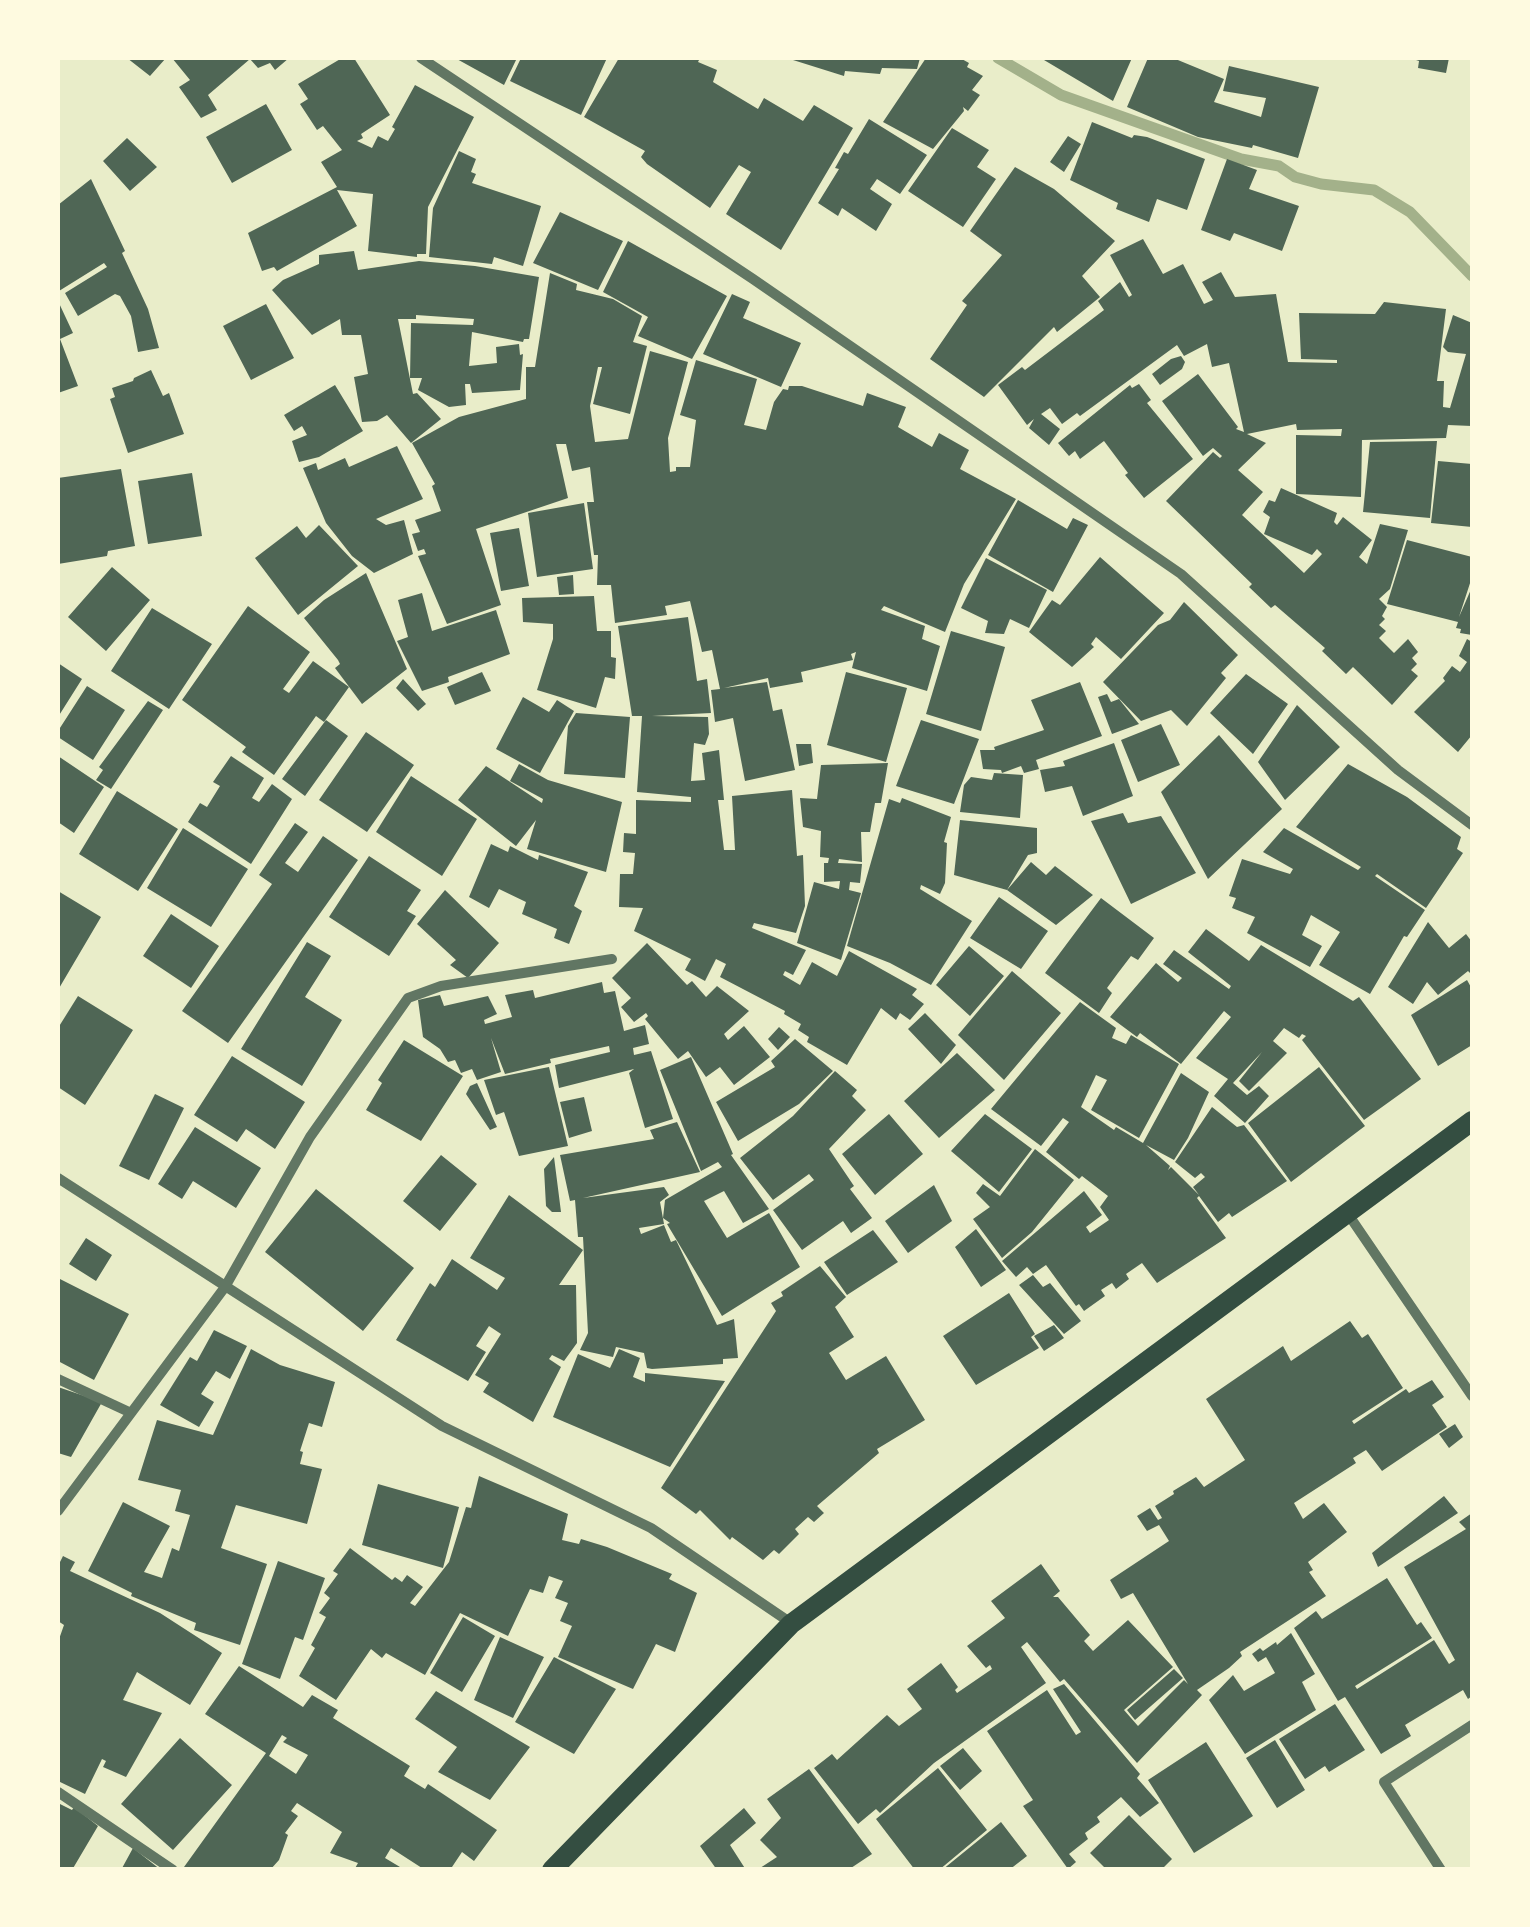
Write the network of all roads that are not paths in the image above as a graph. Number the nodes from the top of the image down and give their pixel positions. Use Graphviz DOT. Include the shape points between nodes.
graph roads {
  1 [pos="422,58"];
  2 [pos="1472,825"];
  3 [pos="612,959"];
  4 [pos="1472,1121"];
  5 [pos="58,1178"];
  6 [pos="1348,1214"];
  7 [pos="225,1286"];
  8 [pos="58,1379"];
  9 [pos="1472,1396"];
  10 [pos="129,1412"];
  11 [pos="58,1512"];
  12 [pos="791,1624"];
  13 [pos="1472,1725"];
  14 [pos="58,1792"];
  15 [pos="174,1870"];
  16 [pos="552,1870"];
  17 [pos="1440,1870"];
  1 -- 2 [label="street" via="1181,574 1398,770"];
  3 -- 7 [label="street" via="441,986 408,998 310,1136"];
  4 -- 6 [label="main road"];
  5 -- 7 [label="street"];
  6 -- 9 [label="street"];
  6 -- 12 [label="main road"];
  7 -- 10 [label="street"];
  7 -- 12 [label="street" via="442,1426 651,1528"];
  8 -- 10 [label="street"];
  10 -- 11 [label="street"];
  12 -- 16 [label="main road"];
  13 -- 17 [label="street" via="1384,1782"];
  14 -- 15 [label="street"];
}
